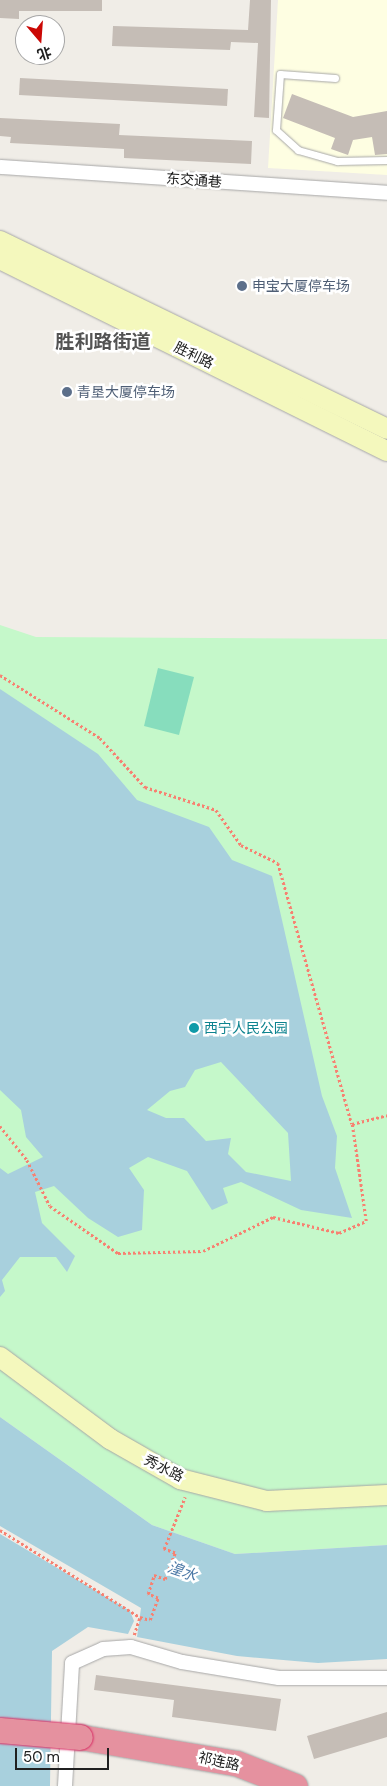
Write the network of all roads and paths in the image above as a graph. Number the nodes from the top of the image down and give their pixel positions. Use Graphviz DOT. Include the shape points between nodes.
graph roads {
  1 [pos="335,78"];
  2 [pos="387,160"];
  3 [pos="0,167"];
  4 [pos="387,193"];
  5 [pos="0,241"];
  6 [pos="0,259"];
  7 [pos="387,429"];
  8 [pos="387,451"];
  9 [pos="0,675"];
  10 [pos="387,1115"];
  11 [pos="352,1124"];
  12 [pos="0,1126"];
  13 [pos="0,1357"];
  14 [pos="192,1482"];
  15 [pos="387,1495"];
  16 [pos="0,1530"];
  17 [pos="140,1617"];
  18 [pos="133,1637"];
  19 [pos="387,1678"];
  20 [pos="0,1730"];
  21 [pos="64,1786"];
  22 [pos="295,1786"];
  1 -- 2 [label="lane" via="280,74 276,130 298,150 337,161"];
  3 -- 4 [label="street, 东交通巷"];
  5 -- 7 [label="main road, 胜利路"];
  6 -- 8 [label="main road, 胜利路"];
  9 -- 11 [label="path" via="100,738 145,787 216,810 241,846 278,863"];
  10 -- 11 [label="path"];
  11 -- 12 [label="path" via="366,1221 339,1233 273,1217 203,1251 118,1252 50,1206 27,1160"];
  13 -- 14 [label="main road, 秀水路" via="110,1439"];
  14 -- 15 [label="main road, 秀水路" via="267,1502"];
  14 -- 17 [label="path" via="164,1549 175,1553 165,1579 154,1575 148,1594 158,1598 150,1620"];
  16 -- 17 [label="path"];
  17 -- 18 [label="path"];
  19 -- 21 [label="street" via="279,1678 182,1662 131,1647 103,1650 72,1663"];
  20 -- 22 [label="highway, 祁连路, bridge" via="80,1737 236,1762"];
}
